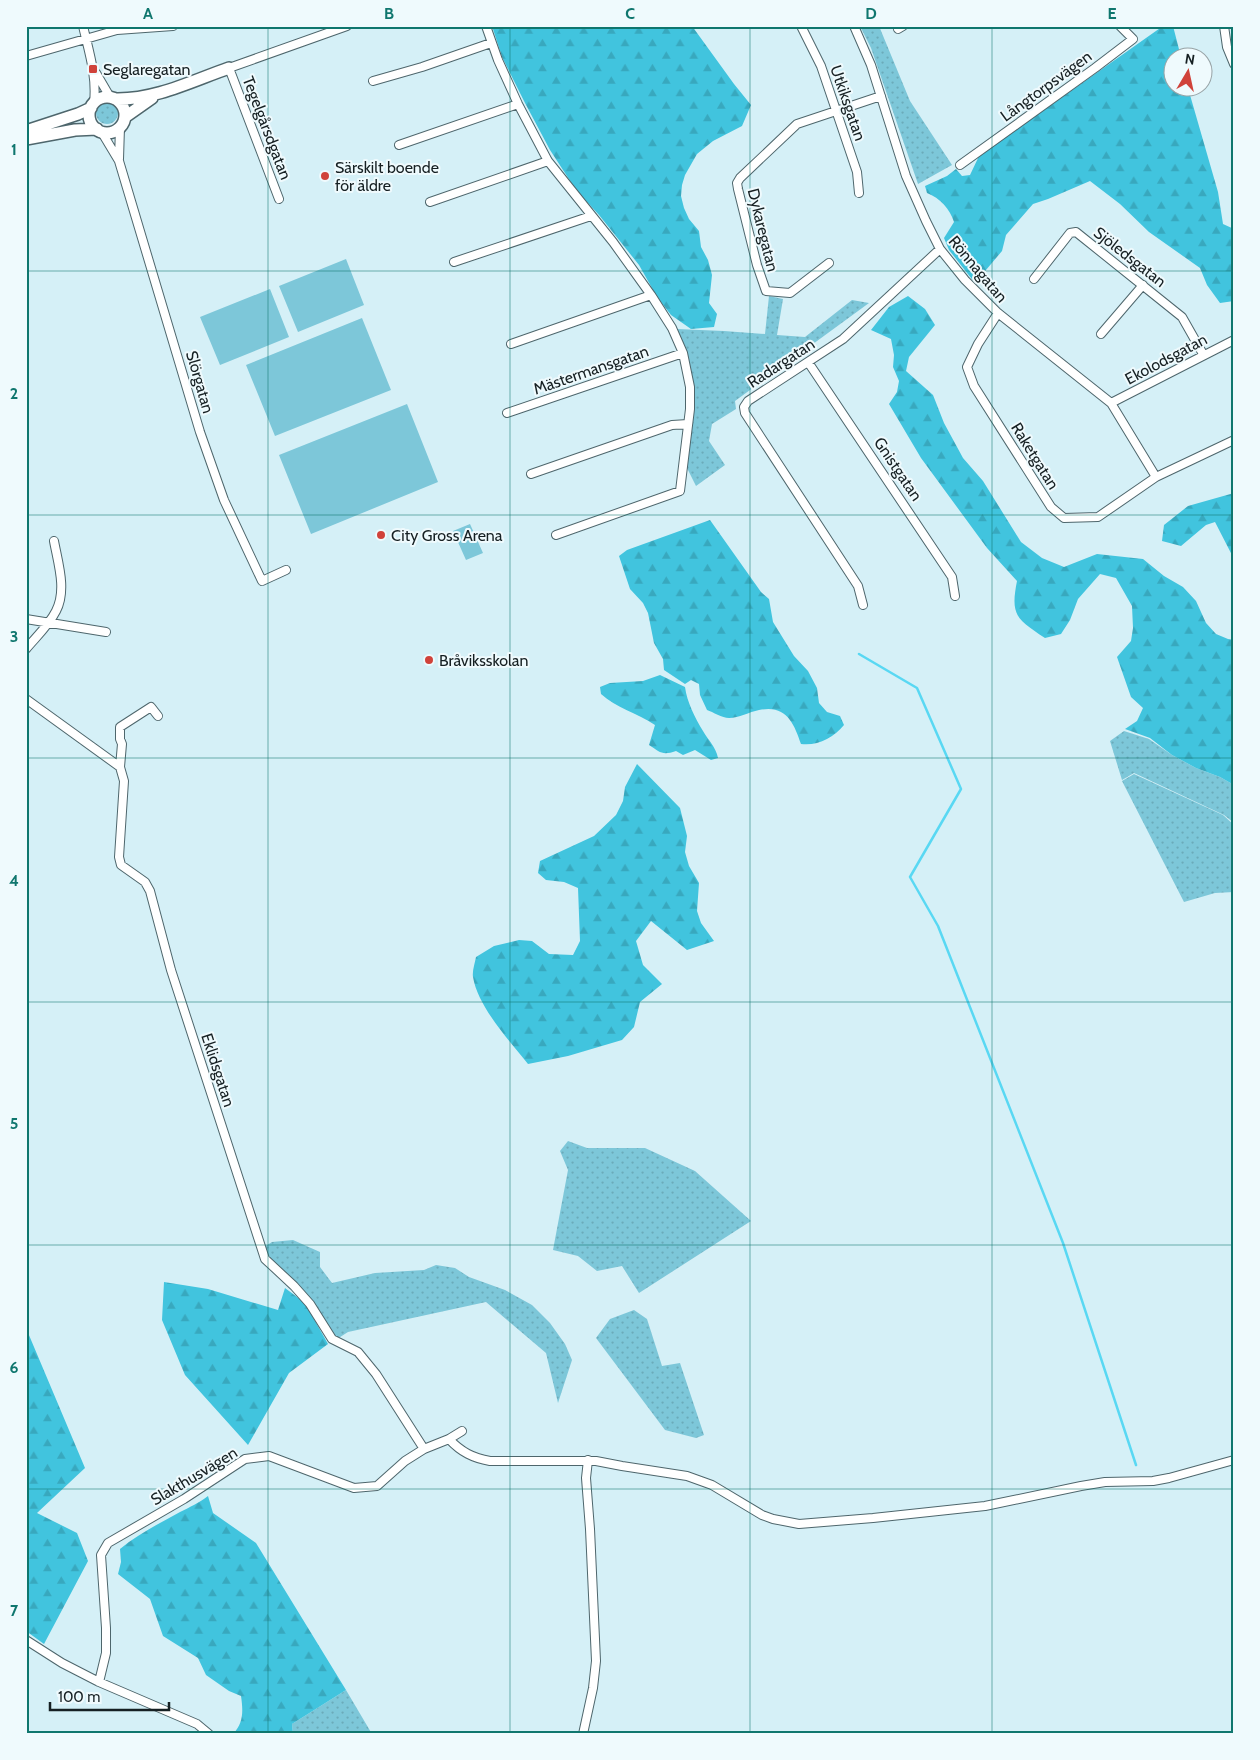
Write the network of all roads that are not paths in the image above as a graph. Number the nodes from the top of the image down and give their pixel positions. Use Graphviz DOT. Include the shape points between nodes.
graph roads {
  1 [pos="83,26"];
  2 [pos="173,26"];
  3 [pos="347,26"];
  4 [pos="486,26"];
  5 [pos="801,26"];
  6 [pos="854,26"];
  7 [pos="1120,26"];
  8 [pos="1224,26"];
  9 [pos="86,38"];
  10 [pos="491,43"];
  11 [pos="1230,46"];
  12 [pos="26,56"];
  13 [pos="1234,64"];
  14 [pos="229,68"];
  15 [pos="93,69"];
  16 [pos="373,81"];
  17 [pos="157,94"];
  18 [pos="881,96"];
  19 [pos="112,98"];
  20 [pos="518,104"];
  21 [pos="92,106"];
  22 [pos="837,111"];
  23 [pos="122,122"];
  24 [pos="99,130"];
  25 [pos="26,131"];
  26 [pos="26,139"];
  27 [pos="399,145"];
  28 [pos="119,160"];
  29 [pos="548,161"];
  30 [pos="960,165"];
  31 [pos="859,193"];
  32 [pos="279,199"];
  33 [pos="430,202"];
  34 [pos="591,216"];
  35 [pos="940,249"];
  36 [pos="454,262"];
  37 [pos="829,263"];
  38 [pos="1034,279"];
  39 [pos="1143,285"];
  40 [pos="651,294"];
  41 [pos="998,313"];
  42 [pos="1102,334"];
  43 [pos="1234,340"];
  44 [pos="511,344"];
  45 [pos="683,353"];
  46 [pos="1203,354"];
  47 [pos="808,362"];
  48 [pos="1111,403"];
  49 [pos="507,413"];
  50 [pos="688,424"];
  51 [pos="1234,440"];
  52 [pos="531,474"];
  53 [pos="1156,477"];
  54 [pos="556,535"];
  55 [pos="54,541"];
  56 [pos="286,570"];
  57 [pos="955,596"];
  58 [pos="863,605"];
  59 [pos="26,619"];
  60 [pos="47,623"];
  61 [pos="106,632"];
  62 [pos="26,648"];
  63 [pos="26,699"];
  64 [pos="158,716"];
  65 [pos="120,767"];
  66 [pos="462,1431"];
  67 [pos="450,1439"];
  68 [pos="424,1449"];
  69 [pos="588,1460"];
  70 [pos="1234,1460"];
  71 [pos="26,1640"];
  72 [pos="99,1682"];
  73 [pos="209,1734"];
  74 [pos="583,1734"];
  1 -- 9 [label="street"];
  2 -- 9 [label="street" via="117,30"];
  3 -- 14 [label="street"];
  4 -- 10 [label="street"];
  5 -- 22 [label="street, Utkiksgatan" via="822,66"];
  6 -- 18 [label="street, Rönnagatan"];
  7 -- 30 [label="street, Långtorpsvägen" via="1133,39"];
  8 -- 11 [label="street"];
  9 -- 12 [label="street"];
  9 -- 15 [label="street"];
  10 -- 16 [label="street"];
  10 -- 20 [label="street"];
  11 -- 13 [label="street"];
  14 -- 17 [label="main road"];
  14 -- 32 [label="street, Tegelgårsdgatan"];
  15 -- 19 [label="street"];
  15 -- 21 [label="street" via="95,88"];
  17 -- 19 [label="main road"];
  17 -- 23 [label="main road"];
  18 -- 22 [label="street, Dykaregatan"];
  18 -- 35 [label="street, Rönnagatan" via="906,176"];
  19 -- 21 [label="main road" via="98,99"];
  19 -- 23 [label="main road" via="123,107"];
  20 -- 27 [label="street"];
  20 -- 29 [label="street"];
  21 -- 24 [label="main road" via="90,120"];
  21 -- 25 [label="main road" via="78,114"];
  22 -- 31 [label="street, Utkiksgatan" via="857,172"];
  22 -- 37 [label="street, Dykaregatan" via="797,124 737,183 766,291 790,293"];
  23 -- 24 [label="main road" via="111,132"];
  23 -- 28 [label="street, Slörgatan"];
  24 -- 26 [label="main road" via="75,130"];
  24 -- 28 [label="street, Slörgatan"];
  28 -- 56 [label="street, Slörgatan" via="200,432 224,500 262,581"];
  29 -- 33 [label="street"];
  29 -- 34 [label="street"];
  34 -- 36 [label="street"];
  34 -- 40 [label="street"];
  35 -- 41 [label="street, Rönnagatan"];
  35 -- 47 [label="street, Radargatan" via="843,339"];
  38 -- 39 [label="street, Sjöledsgatan" via="1070,234 1076,232"];
  39 -- 42 [label="street"];
  39 -- 46 [label="street, Sjöledsgatan" via="1182,317"];
  40 -- 44 [label="street"];
  40 -- 45 [label="street"];
  41 -- 48 [label="street, Rönnagatan"];
  41 -- 53 [label="street, Raketgatan" via="967,367 974,386 1051,506 1064,518 1098,517"];
  43 -- 46 [label="street, Ekolodsgatan"];
  45 -- 49 [label="street, Mästermansgatan"];
  45 -- 50 [label="street" via="690,387"];
  46 -- 48 [label="street, Ekolodsgatan"];
  47 -- 57 [label="street, Gnistgatan" via="952,577"];
  47 -- 58 [label="street, Radargatan" via="748,401 745,413 858,586"];
  48 -- 53 [label="street, Rönnagatan"];
  50 -- 52 [label="street" via="672,425"];
  50 -- 54 [label="street" via="680,492"];
  51 -- 53 [label="street"];
  55 -- 60 [label="street" via="60,595 56,611"];
  59 -- 60 [label="street"];
  60 -- 61 [label="street"];
  60 -- 62 [label="street"];
  63 -- 65 [label="street"];
  64 -- 65 [label="street" via="151,707 120,727"];
  65 -- 68 [label="street, Eklidsgatan" via="124,781 121,865 145,882 150,891 171,970 265,1259 300,1292 332,1339 358,1352 376,1374"];
  66 -- 67 [label="street, Slakthusvägen"];
  67 -- 68 [label="street, Slakthusvägen"];
  67 -- 69 [label="street" via="465,1453 490,1461"];
  68 -- 72 [label="street, Slakthusvägen" via="377,1486 354,1488 269,1456 245,1459 108,1543 101,1555 106,1653"];
  69 -- 70 [label="street" via="695,1478 712,1484 762,1515 799,1524 985,1506 1105,1482 1170,1478"];
  69 -- 74 [label="street" via="586,1478 596,1661"];
  71 -- 72 [label="street"];
  72 -- 73 [label="street" via="197,1724"];
}
